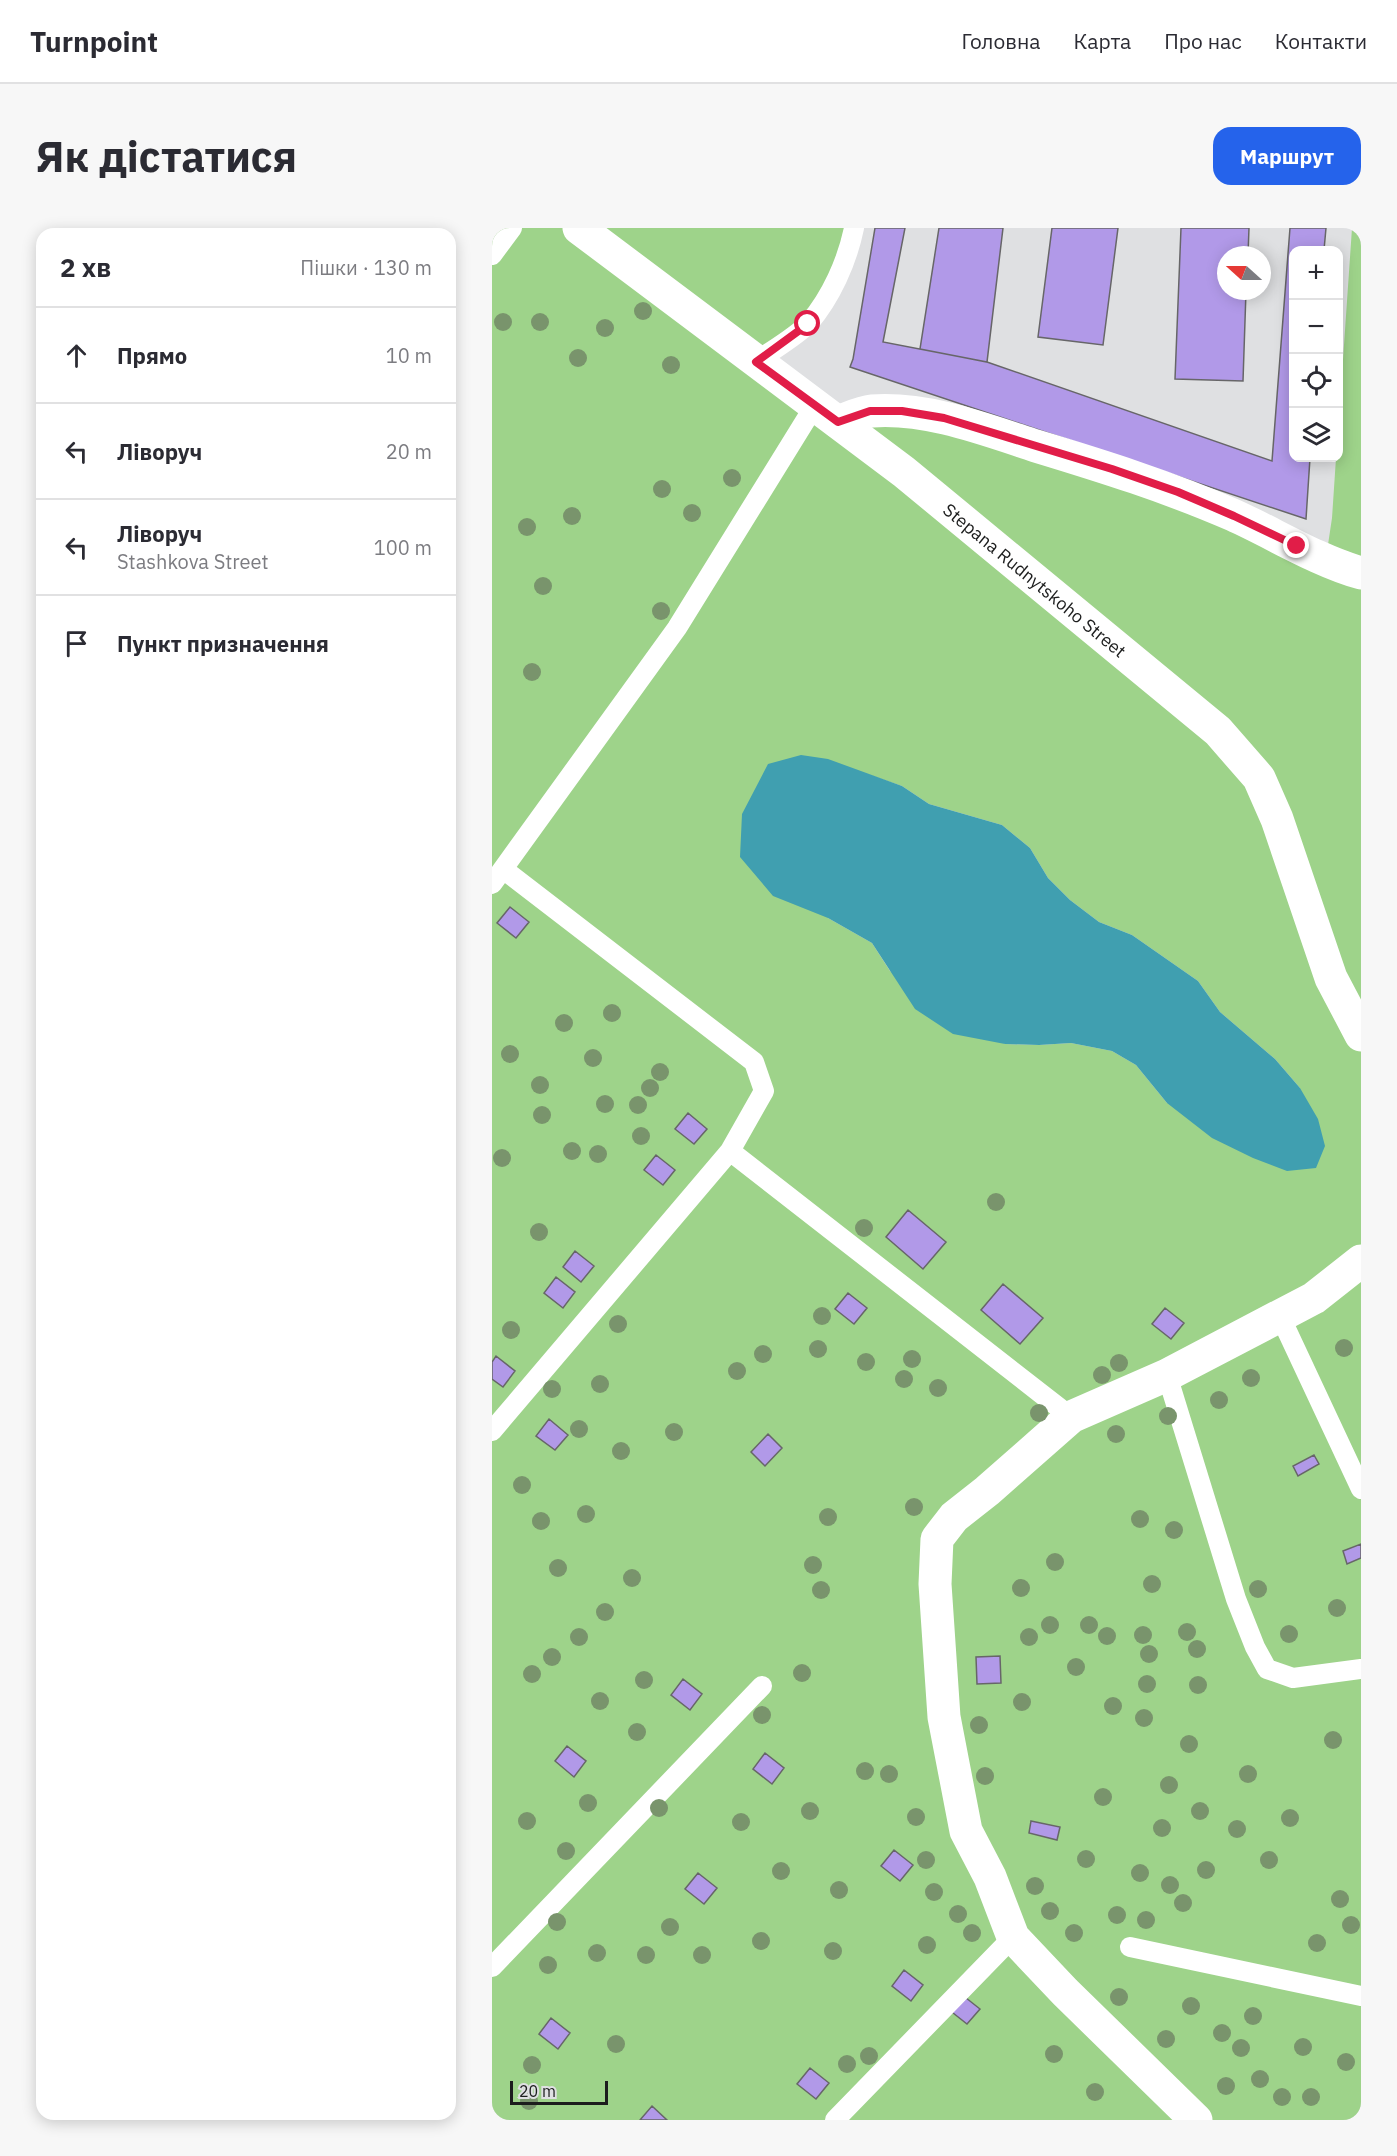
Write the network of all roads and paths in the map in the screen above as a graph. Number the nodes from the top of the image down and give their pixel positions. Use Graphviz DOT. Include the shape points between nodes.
graph roads {
  1 [pos="512,228"];
  2 [pos="579,228"];
  3 [pos="854,228"];
  4 [pos="492,255"];
  5 [pos="756,362"];
  6 [pos="826,414"];
  7 [pos="1361,573"];
  8 [pos="497,877"];
  9 [pos="1361,1035"];
  10 [pos="730,1151"];
  11 [pos="1361,1261"];
  12 [pos="1280,1316"];
  13 [pos="1167,1375"];
  14 [pos="1071,1417"];
  15 [pos="492,1431"];
  16 [pos="1361,1489"];
  17 [pos="1361,1669"];
  18 [pos="762,1686"];
  19 [pos="1013,1937"];
  20 [pos="1130,1947"];
  21 [pos="492,1967"];
  22 [pos="1361,1996"];
  23 [pos="835,2120"];
  24 [pos="1196,2120"];
  1 -- 4 [label="lane"];
  2 -- 5 [label="street, Stepana Rudnytskoho Street"];
  3 -- 5 [label="lane" via="834,285 808,324"];
  5 -- 6 [label="street, Stepana Rudnytskoho Street"];
  6 -- 7 [label="street" via="902,411 944,418 1178,492"];
  6 -- 8 [label="lane"];
  6 -- 9 [label="street, Stepana Rudnytskoho Street" via="904,472 1218,731 1252,770 1277,819 1331,978"];
  8 -- 10 [label="lane" via="753,1062 764,1091"];
  10 -- 14 [label="lane"];
  10 -- 15 [label="lane"];
  11 -- 12 [label="street" via="1314,1298"];
  12 -- 13 [label="street"];
  12 -- 16 [label="lane"];
  13 -- 14 [label="street"];
  13 -- 17 [label="lane" via="1236,1599 1267,1669 1293,1678"];
  14 -- 19 [label="street" via="954,1517 937,1539 935,1584 948,1740 966,1831 990,1877"];
  18 -- 21 [label="lane"];
  19 -- 23 [label="lane"];
  19 -- 24 [label="street"];
  20 -- 22 [label="lane"];
}
